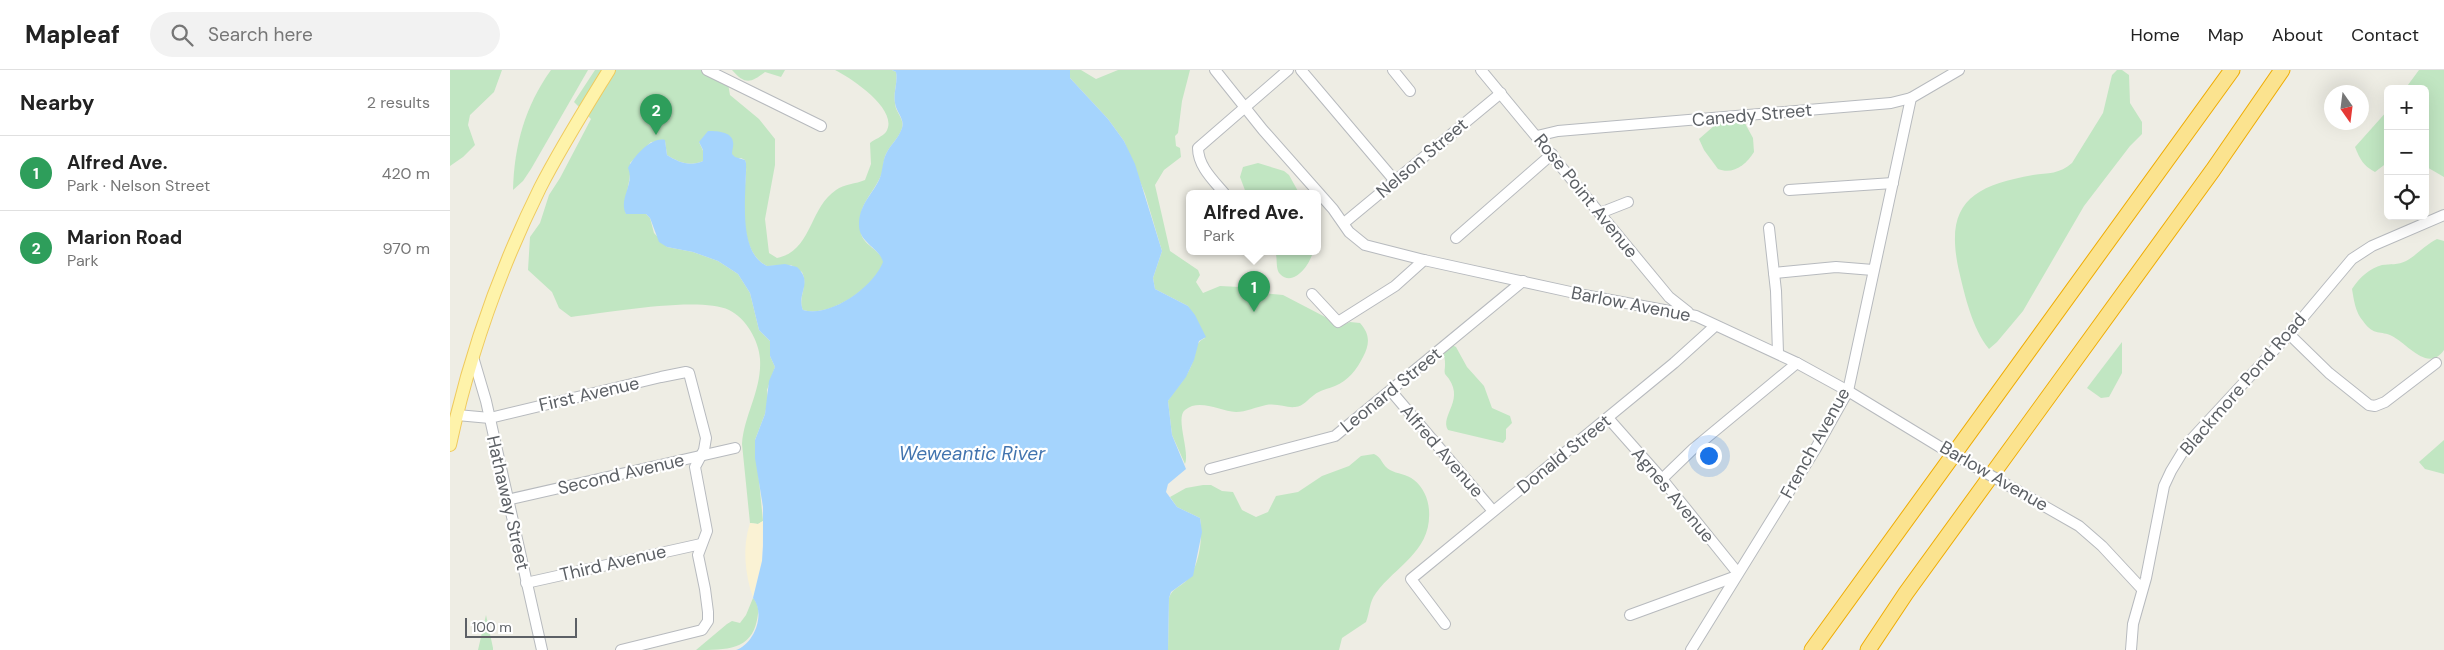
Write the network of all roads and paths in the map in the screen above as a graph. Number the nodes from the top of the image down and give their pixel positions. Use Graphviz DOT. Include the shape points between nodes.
graph roads {
  1 [pos="609,70"];
  2 [pos="707,70"];
  3 [pos="1215,70"];
  4 [pos="1288,70"];
  5 [pos="1301,70"];
  6 [pos="1393,70"];
  7 [pos="1481,70"];
  8 [pos="1959,70"];
  9 [pos="2232,70"];
  10 [pos="2282,70"];
  11 [pos="1410,91"];
  12 [pos="1501,93"];
  13 [pos="1911,98"];
  14 [pos="1246,108"];
  15 [pos="821,126"];
  16 [pos="1537,136"];
  17 [pos="1552,154"];
  18 [pos="1395,181"];
  19 [pos="1893,183"];
  20 [pos="1222,190"];
  21 [pos="1316,190"];
  22 [pos="1789,190"];
  23 [pos="1321,196"];
  24 [pos="1628,202"];
  25 [pos="1600,213"];
  26 [pos="2444,215"];
  27 [pos="1344,223"];
  28 [pos="1769,228"];
  29 [pos="1456,238"];
  30 [pos="1424,260"];
  31 [pos="1873,270"];
  32 [pos="1774,273"];
  33 [pos="1523,281"];
  34 [pos="1312,294"];
  35 [pos="1696,316"];
  36 [pos="1715,326"];
  37 [pos="2289,334"];
  38 [pos="1778,353"];
  39 [pos="473,357"];
  40 [pos="1797,363"];
  41 [pos="2436,363"];
  42 [pos="1391,391"];
  43 [pos="1848,391"];
  44 [pos="457,415"];
  45 [pos="490,418"];
  46 [pos="1608,418"];
  47 [pos="450,445"];
  48 [pos="735,448"];
  49 [pos="700,456"];
  50 [pos="1210,469"];
  51 [pos="1662,479"];
  52 [pos="507,500"];
  53 [pos="1493,511"];
  54 [pos="701,544"];
  55 [pos="1736,574"];
  56 [pos="526,583"];
  57 [pos="2142,589"];
  58 [pos="1630,615"];
  59 [pos="1445,624"];
  60 [pos="542,650"];
  61 [pos="620,650"];
  62 [pos="1690,650"];
  63 [pos="1812,650"];
  64 [pos="1868,650"];
  65 [pos="2131,650"];
  1 -- 39 [label="main road" via="536,196 501,276"];
  2 -- 15 [label="street"];
  3 -- 14 [label="street, Barlow Avenue"];
  4 -- 14 [label="street"];
  5 -- 18 [label="street"];
  6 -- 11 [label="street"];
  7 -- 12 [label="street, Rose Point Avenue"];
  8 -- 13 [label="street, Canedy Street"];
  9 -- 63 [label="highway"];
  10 -- 64 [label="highway"];
  12 -- 16 [label="street, Rose Point Avenue"];
  12 -- 18 [label="street, Nelson Street"];
  13 -- 16 [label="street, Canedy Street" via="1891,103 1558,131"];
  13 -- 19 [label="street, French Avenue"];
  14 -- 20 [label="street" via="1198,148 1203,167"];
  14 -- 21 [label="street, Barlow Avenue"];
  16 -- 17 [label="street, Rose Point Avenue"];
  17 -- 25 [label="street, Rose Point Avenue"];
  17 -- 29 [label="street"];
  18 -- 27 [label="street, Nelson Street"];
  19 -- 22 [label="street"];
  19 -- 31 [label="street, French Avenue"];
  23 -- 27 [label="street, Barlow Avenue"];
  24 -- 25 [label="street"];
  25 -- 35 [label="street, Rose Point Avenue" via="1669,297 1681,309"];
  26 -- 37 [label="street, Blackmore Pond Road" via="2372,246 2352,259"];
  27 -- 30 [label="street, Barlow Avenue" via="1365,245"];
  28 -- 32 [label="street"];
  30 -- 33 [label="street, Barlow Avenue"];
  30 -- 34 [label="street" via="1395,286 1338,322"];
  31 -- 32 [label="street" via="1836,267"];
  31 -- 43 [label="street, French Avenue"];
  32 -- 38 [label="street"];
  33 -- 35 [label="street, Barlow Avenue"];
  33 -- 42 [label="street, Leonard Street"];
  35 -- 36 [label="street, Barlow Avenue"];
  36 -- 38 [label="street, Barlow Avenue"];
  36 -- 46 [label="street, Donald Street"];
  37 -- 41 [label="street" via="2329,373 2369,405 2385,402"];
  37 -- 57 [label="street, Blackmore Pond Road" via="2216,411 2178,457 2164,486"];
  38 -- 40 [label="street, Barlow Avenue"];
  39 -- 44 [label="main road"];
  39 -- 45 [label="street, Hathaway Street"];
  40 -- 43 [label="street, Barlow Avenue"];
  40 -- 51 [label="street" via="1693,449"];
  42 -- 50 [label="street, Leonard Street" via="1331,438"];
  42 -- 53 [label="street, Alfred Avenue"];
  43 -- 55 [label="street, French Avenue"];
  43 -- 57 [label="street, Barlow Avenue, bridge" via="2079,526"];
  44 -- 45 [label="street, First Avenue"];
  44 -- 47 [label="main road"];
  45 -- 49 [label="street, First Avenue" via="689,373 706,438"];
  45 -- 52 [label="street, Hathaway Street"];
  46 -- 51 [label="street, Agnes Avenue"];
  46 -- 53 [label="street, Donald Street"];
  48 -- 49 [label="street, Second Avenue"];
  49 -- 52 [label="street, Second Avenue"];
  49 -- 54 [label="street" via="695,467 707,531"];
  51 -- 55 [label="street, Agnes Avenue"];
  52 -- 56 [label="street, Hathaway Street"];
  53 -- 59 [label="street, Donald Street" via="1411,579"];
  54 -- 56 [label="street, Third Avenue"];
  54 -- 61 [label="street" via="698,555 705,589 706,626 702,630"];
  55 -- 58 [label="street"];
  55 -- 62 [label="street, French Avenue"];
  56 -- 60 [label="street, Hathaway Street"];
  57 -- 65 [label="street, Blackmore Pond Road" via="2133,624"];
}
